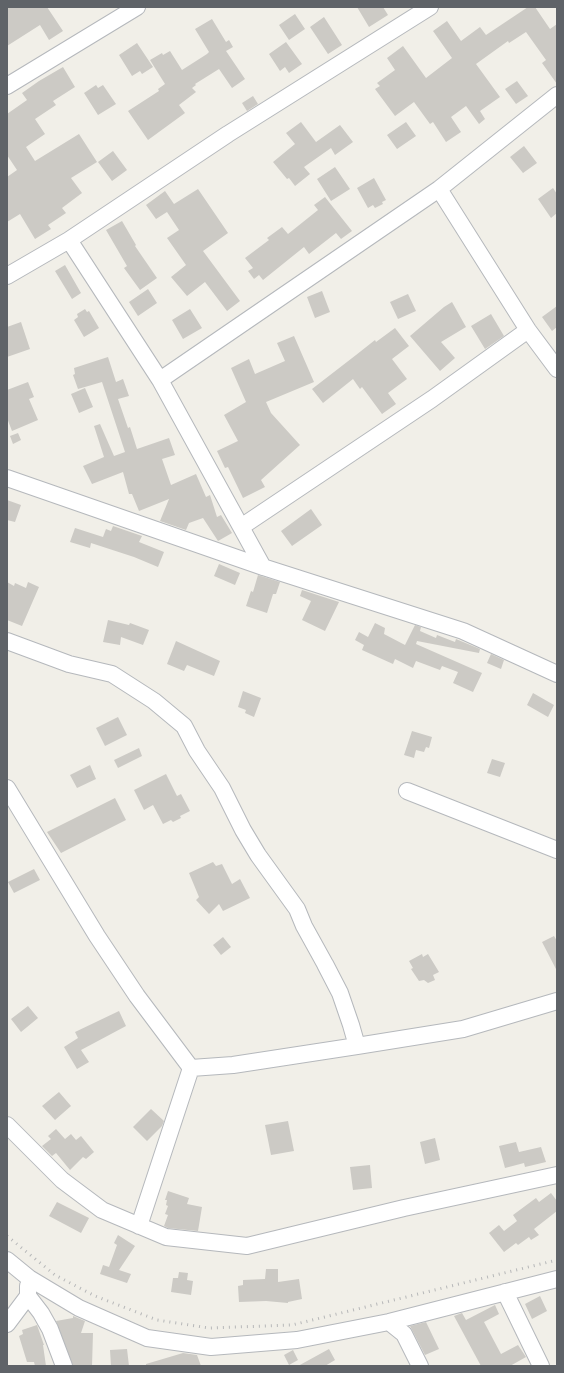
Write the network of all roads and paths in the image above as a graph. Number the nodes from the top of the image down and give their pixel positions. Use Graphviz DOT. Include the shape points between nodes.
graph roads {
  1 [pos="137,7"];
  2 [pos="430,7"];
  3 [pos="7,86"];
  4 [pos="557,95"];
  5 [pos="439,189"];
  6 [pos="69,240"];
  7 [pos="7,276"];
  8 [pos="528,330"];
  9 [pos="557,369"];
  10 [pos="160,380"];
  11 [pos="7,478"];
  12 [pos="241,527"];
  13 [pos="263,567"];
  14 [pos="7,640"];
  15 [pos="557,674"];
  16 [pos="7,788"];
  17 [pos="407,791"];
  18 [pos="557,850"];
  19 [pos="557,1001"];
  20 [pos="357,1046"];
  21 [pos="191,1068"];
  22 [pos="7,1125"];
  23 [pos="557,1175"];
  24 [pos="139,1226"];
  25 [pos="7,1260"];
  26 [pos="29,1278"];
  27 [pos="557,1279"];
  28 [pos="505,1292"];
  29 [pos="28,1296"];
  30 [pos="389,1322"];
  31 [pos="7,1324"];
  32 [pos="64,1366"];
  33 [pos="420,1366"];
  34 [pos="541,1366"];
  1 -- 3 [label="street"];
  2 -- 6 [label="street" via="228,134"];
  4 -- 5 [label="street"];
  5 -- 8 [label="street"];
  5 -- 10 [label="street"];
  6 -- 7 [label="street"];
  6 -- 10 [label="street"];
  8 -- 9 [label="street"];
  8 -- 12 [label="street" via="426,403"];
  10 -- 12 [label="street"];
  11 -- 13 [label="street"];
  12 -- 13 [label="street"];
  13 -- 15 [label="street" via="463,631"];
  14 -- 20 [label="street" via="69,664 112,674 154,701 184,726 222,788 258,855 297,909 340,993"];
  16 -- 21 [label="street" via="132,990"];
  17 -- 18 [label="street"];
  19 -- 20 [label="street" via="463,1029"];
  20 -- 21 [label="street" via="233,1065"];
  21 -- 24 [label="street"];
  22 -- 24 [label="street" via="68,1184 102,1210"];
  23 -- 24 [label="street" via="247,1246 166,1237"];
  25 -- 26 [label="street"];
  26 -- 29 [label="street"];
  26 -- 30 [label="street" via="79,1308 147,1338 211,1347 297,1340"];
  27 -- 28 [label="street"];
  28 -- 30 [label="street"];
  28 -- 34 [label="street"];
  29 -- 31 [label="street"];
  29 -- 32 [label="street" via="50,1329"];
  30 -- 33 [label="street" via="404,1334"];
}
